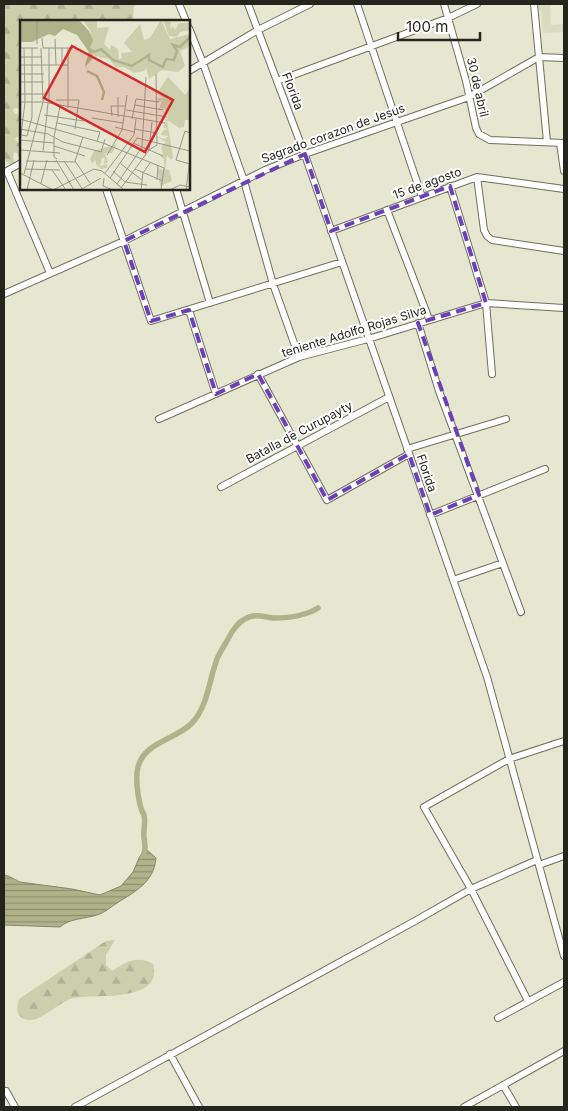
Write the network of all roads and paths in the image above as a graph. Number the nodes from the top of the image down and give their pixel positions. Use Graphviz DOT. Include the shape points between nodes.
graph roads {
  1 [pos="179,4"];
  2 [pos="248,4"];
  3 [pos="310,4"];
  4 [pos="356,4"];
  5 [pos="444,4"];
  6 [pos="477,4"];
  7 [pos="534,4"];
  8 [pos="448,18"];
  9 [pos="186,20"];
  10 [pos="190,30"];
  11 [pos="258,30"];
  12 [pos="371,47"];
  13 [pos="539,57"];
  14 [pos="564,58"];
  15 [pos="203,62"];
  16 [pos="190,70"];
  17 [pos="277,81"];
  18 [pos="469,97"];
  19 [pos="396,121"];
  20 [pos="547,142"];
  21 [pos="562,143"];
  22 [pos="304,154"];
  23 [pos="20,164"];
  24 [pos="564,171"];
  25 [pos="5,172"];
  26 [pos="477,177"];
  27 [pos="244,181"];
  28 [pos="450,186"];
  29 [pos="564,189"];
  30 [pos="106,190"];
  31 [pos="176,190"];
  32 [pos="422,198"];
  33 [pos="387,210"];
  34 [pos="183,212"];
  35 [pos="331,231"];
  36 [pos="124,241"];
  37 [pos="564,251"];
  38 [pos="342,262"];
  39 [pos="50,273"];
  40 [pos="273,284"];
  41 [pos="4,294"];
  42 [pos="210,303"];
  43 [pos="486,303"];
  44 [pos="564,308"];
  45 [pos="189,310"];
  46 [pos="429,319"];
  47 [pos="418,323"];
  48 [pos="368,339"];
  49 [pos="299,357"];
  50 [pos="258,374"];
  51 [pos="492,374"];
  52 [pos="216,394"];
  53 [pos="389,397"];
  54 [pos="160,419"];
  55 [pos="506,419"];
  56 [pos="456,434"];
  57 [pos="298,445"];
  58 [pos="408,452"];
  59 [pos="545,469"];
  60 [pos="221,487"];
  61 [pos="479,495"];
  62 [pos="430,515"];
  63 [pos="503,563"];
  64 [pos="452,580"];
  65 [pos="521,612"];
  66 [pos="564,741"];
  67 [pos="509,759"];
  68 [pos="564,856"];
  69 [pos="538,862"];
  70 [pos="471,888"];
  71 [pos="562,943"];
  72 [pos="564,956"];
  73 [pos="564,982"];
  74 [pos="528,1001"];
  75 [pos="498,1018"];
  76 [pos="564,1051"];
  77 [pos="170,1054"];
  78 [pos="503,1084"];
  79 [pos="6,1091"];
  80 [pos="15,1107"];
  81 [pos="75,1107"];
  82 [pos="199,1107"];
  83 [pos="464,1107"];
  84 [pos="516,1107"];
  1 -- 9 [label="street"];
  2 -- 11 [label="street, Florida"];
  3 -- 11 [label="street"];
  4 -- 12 [label="street"];
  5 -- 8 [label="street, 30 de abril"];
  6 -- 8 [label="street"];
  7 -- 13 [label="street"];
  8 -- 12 [label="street"];
  8 -- 18 [label="street, 30 de abril"];
  10 -- 15 [label="street"];
  11 -- 15 [label="street"];
  11 -- 17 [label="street, Florida"];
  12 -- 17 [label="street"];
  12 -- 19 [label="street"];
  13 -- 14 [label="street"];
  13 -- 18 [label="street, Sagrado corazon de Jesus"];
  13 -- 20 [label="street"];
  15 -- 16 [label="street"];
  15 -- 27 [label="street"];
  17 -- 22 [label="street, Florida"];
  18 -- 19 [label="street, Sagrado corazon de Jesus"];
  18 -- 20 [label="street, 30 de abril" via="479,134 490,140"];
  19 -- 22 [label="street, Sagrado corazon de Jesus"];
  19 -- 32 [label="street"];
  20 -- 21 [label="street"];
  21 -- 24 [label="street"];
  22 -- 27 [label="street, Sagrado corazon de Jesus"];
  22 -- 35 [label="street, Florida"];
  23 -- 25 [label="street"];
  25 -- 39 [label="street"];
  26 -- 28 [label="street, 15 de agosto"];
  26 -- 29 [label="street, 15 de agosto"];
  26 -- 37 [label="street" via="486,236 492,240"];
  27 -- 34 [label="street, Sagrado corazon de Jesus"];
  27 -- 40 [label="street"];
  28 -- 32 [label="street, 15 de agosto"];
  28 -- 43 [label="street"];
  30 -- 36 [label="street"];
  31 -- 34 [label="street"];
  32 -- 33 [label="street, 15 de agosto"];
  33 -- 35 [label="street, 15 de agosto"];
  33 -- 46 [label="street"];
  34 -- 36 [label="street, Sagrado corazon de Jesus"];
  34 -- 42 [label="street"];
  35 -- 38 [label="street, Florida"];
  36 -- 39 [label="street, Sagrado corazon de Jesus"];
  36 -- 45 [label="street" via="150,321"];
  38 -- 40 [label="street"];
  38 -- 48 [label="street, Florida"];
  39 -- 41 [label="street, Sagrado corazon de Jesus"];
  40 -- 42 [label="street"];
  40 -- 49 [label="street"];
  42 -- 45 [label="street"];
  43 -- 44 [label="street, teniente Adolfo Rojas Silva"];
  43 -- 46 [label="street, teniente Adolfo Rojas Silva"];
  43 -- 51 [label="street"];
  45 -- 52 [label="street"];
  46 -- 47 [label="street, teniente Adolfo Rojas Silva"];
  47 -- 48 [label="street, teniente Adolfo Rojas Silva"];
  47 -- 56 [label="street"];
  48 -- 49 [label="street, teniente Adolfo Rojas Silva"];
  48 -- 53 [label="street, Florida"];
  49 -- 50 [label="street, teniente Adolfo Rojas Silva"];
  50 -- 52 [label="street, teniente Adolfo Rojas Silva"];
  50 -- 57 [label="street"];
  52 -- 54 [label="street, teniente Adolfo Rojas Silva"];
  53 -- 57 [label="street, Batalla de Curupayty"];
  53 -- 58 [label="street, Florida"];
  55 -- 56 [label="street"];
  56 -- 58 [label="street"];
  56 -- 61 [label="street"];
  57 -- 58 [label="street" via="327,500"];
  57 -- 60 [label="street, Batalla de Curupayty"];
  58 -- 62 [label="street, Florida"];
  59 -- 61 [label="street"];
  61 -- 62 [label="street"];
  61 -- 63 [label="street"];
  62 -- 64 [label="street, Florida"];
  63 -- 64 [label="street"];
  63 -- 65 [label="street"];
  64 -- 67 [label="street, Florida" via="487,677"];
  66 -- 67 [label="street"];
  67 -- 69 [label="street, Florida"];
  67 -- 70 [label="street" via="424,807"];
  68 -- 69 [label="street"];
  69 -- 70 [label="street"];
  69 -- 71 [label="street, Florida"];
  70 -- 74 [label="street"];
  70 -- 77 [label="street"];
  71 -- 72 [label="street, Florida"];
  73 -- 74 [label="street"];
  74 -- 75 [label="street"];
  76 -- 78 [label="street"];
  77 -- 81 [label="street"];
  77 -- 82 [label="street"];
  78 -- 83 [label="street"];
  78 -- 84 [label="street"];
  79 -- 80 [label="street"];
}
